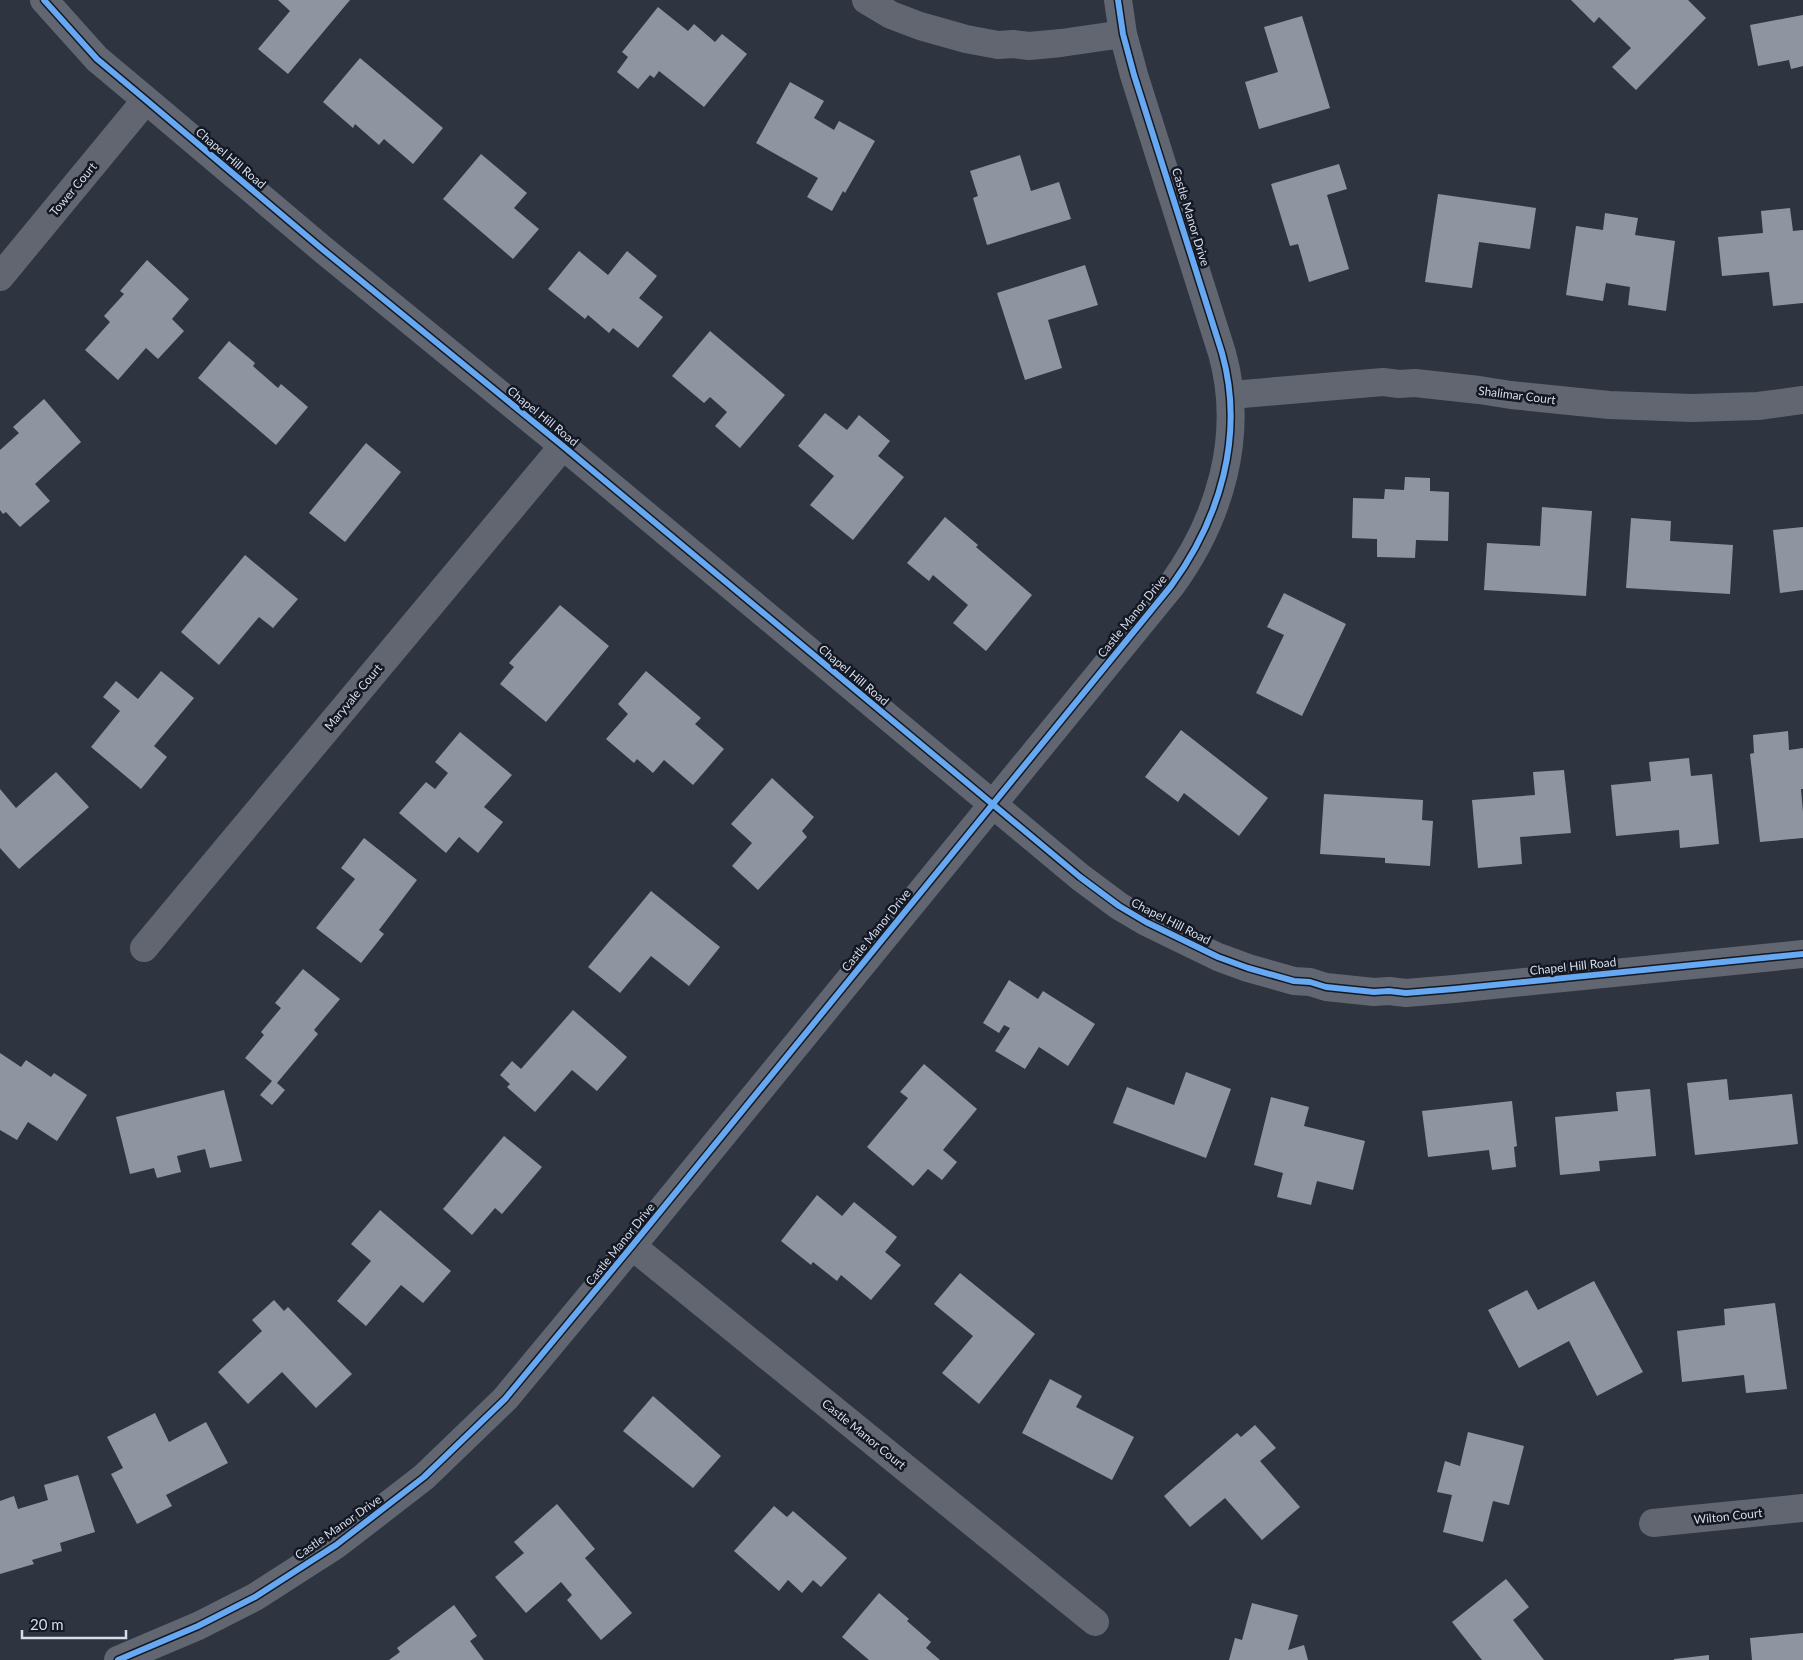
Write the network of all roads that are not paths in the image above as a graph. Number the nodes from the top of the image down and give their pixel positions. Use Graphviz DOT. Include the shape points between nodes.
graph roads {
  1 [pos="44,0"];
  2 [pos="866,0"];
  3 [pos="1118,0"];
  4 [pos="1123,34"];
  5 [pos="146,100"];
  6 [pos="0,277"];
  7 [pos="1231,395"];
  8 [pos="1803,400"];
  9 [pos="562,446"];
  10 [pos="993,805"];
  11 [pos="144,948"];
  12 [pos="1803,954"];
  13 [pos="632,1246"];
  14 [pos="1803,1508"];
  15 [pos="1653,1523"];
  16 [pos="1095,1622"];
  17 [pos="118,1660"];
  1 -- 5 [label="street, Chapel Hill Road" via="97,59"];
  2 -- 4 [label="street" via="891,15 920,26 998,45 1029,46"];
  3 -- 4 [label="street, Castle Manor Drive"];
  4 -- 7 [label="street, Castle Manor Drive" via="1222,353"];
  5 -- 6 [label="street, Tower Court"];
  5 -- 9 [label="street, Chapel Hill Road"];
  7 -- 8 [label="street, Shalimar Court" via="1383,382 1609,405 1692,408 1758,406"];
  7 -- 10 [label="street, Castle Manor Drive" via="1229,447 1223,481 1206,529 1190,558 1171,586"];
  9 -- 10 [label="street, Chapel Hill Road"];
  9 -- 11 [label="street, Maryvale Court"];
  10 -- 12 [label="street, Chapel Hill Road" via="1080,877 1146,922 1248,968 1326,987 1374,992 1444,990"];
  10 -- 13 [label="street, Castle Manor Drive"];
  13 -- 16 [label="street, Castle Manor Court"];
  13 -- 17 [label="street, Castle Manor Drive" via="505,1399 424,1477 350,1536 255,1597 198,1626"];
  14 -- 15 [label="street, Wilton Court"];
}
